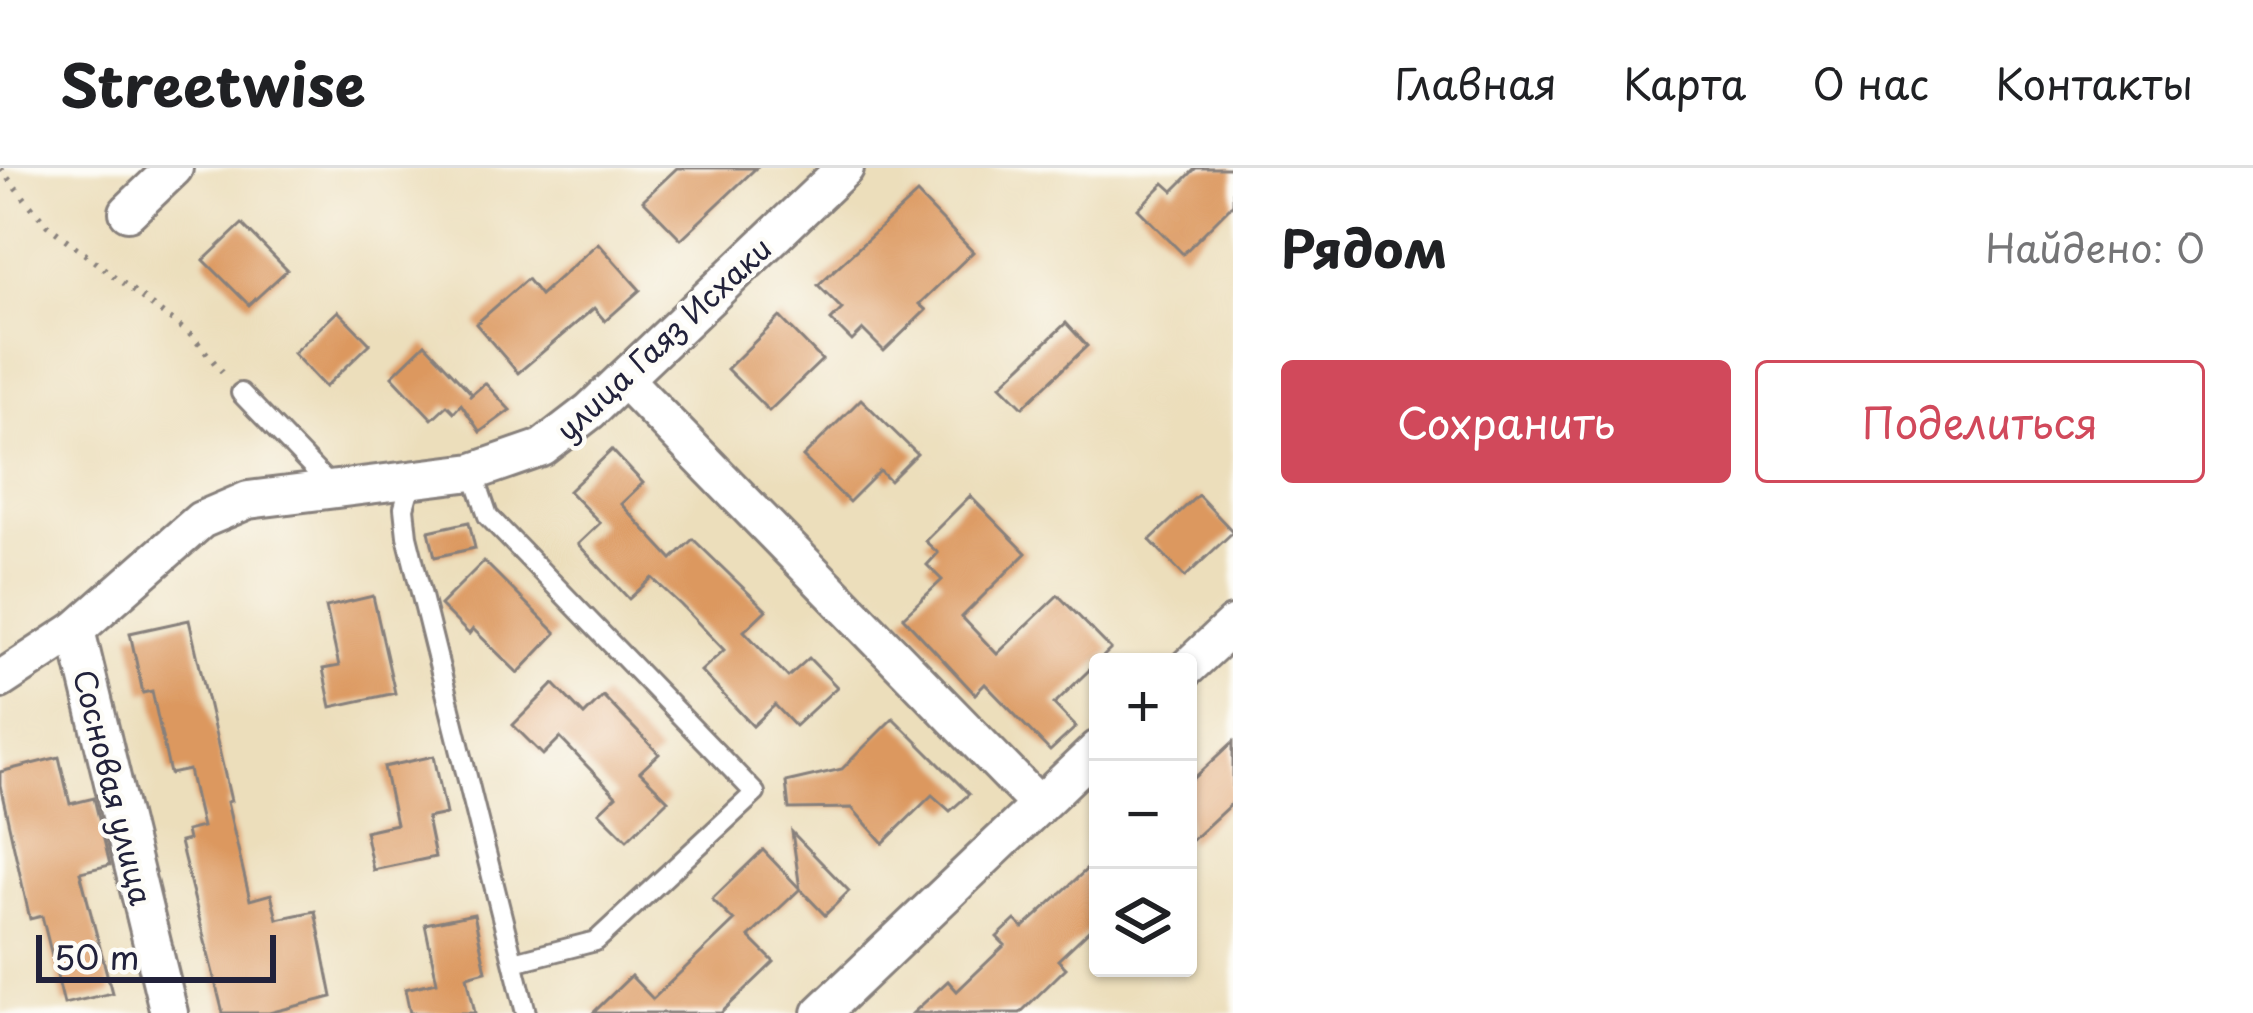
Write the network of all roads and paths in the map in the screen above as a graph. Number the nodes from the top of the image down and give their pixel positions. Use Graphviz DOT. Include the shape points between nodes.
graph roads {
  1 [pos="174,168"];
  2 [pos="845,168"];
  3 [pos="0,169"];
  4 [pos="128,212"];
  5 [pos="624,379"];
  6 [pos="241,393"];
  7 [pos="472,472"];
  8 [pos="411,483"];
  9 [pos="336,492"];
  10 [pos="1233,625"];
  11 [pos="76,631"];
  12 [pos="1197,659"];
  13 [pos="0,680"];
  14 [pos="1089,757"];
  15 [pos="1037,805"];
  16 [pos="514,962"];
  17 [pos="169,1013"];
  18 [pos="526,1013"];
  19 [pos="821,1013"];
  1 -- 4 [label="street"];
  2 -- 5 [label="street, улица Гаяз Исхаки"];
  3 -- 6 [label="path" via="47,225 192,336"];
  5 -- 7 [label="street, улица Гаяз Исхаки" via="542,448"];
  5 -- 15 [label="street"];
  6 -- 9 [label="lane"];
  7 -- 8 [label="street, улица Гаяз Исхаки"];
  7 -- 16 [label="lane" via="488,516 755,793 596,940"];
  8 -- 9 [label="street, улица Гаяз Исхаки"];
  8 -- 16 [label="lane" via="407,536"];
  9 -- 11 [label="street, улица Гаяз Исхаки" via="248,500 200,520"];
  10 -- 12 [label="street"];
  11 -- 13 [label="street, улица Гаяз Исхаки"];
  11 -- 17 [label="street, Сосновая улица"];
  14 -- 15 [label="street"];
  15 -- 19 [label="street"];
  16 -- 18 [label="lane"];
}
